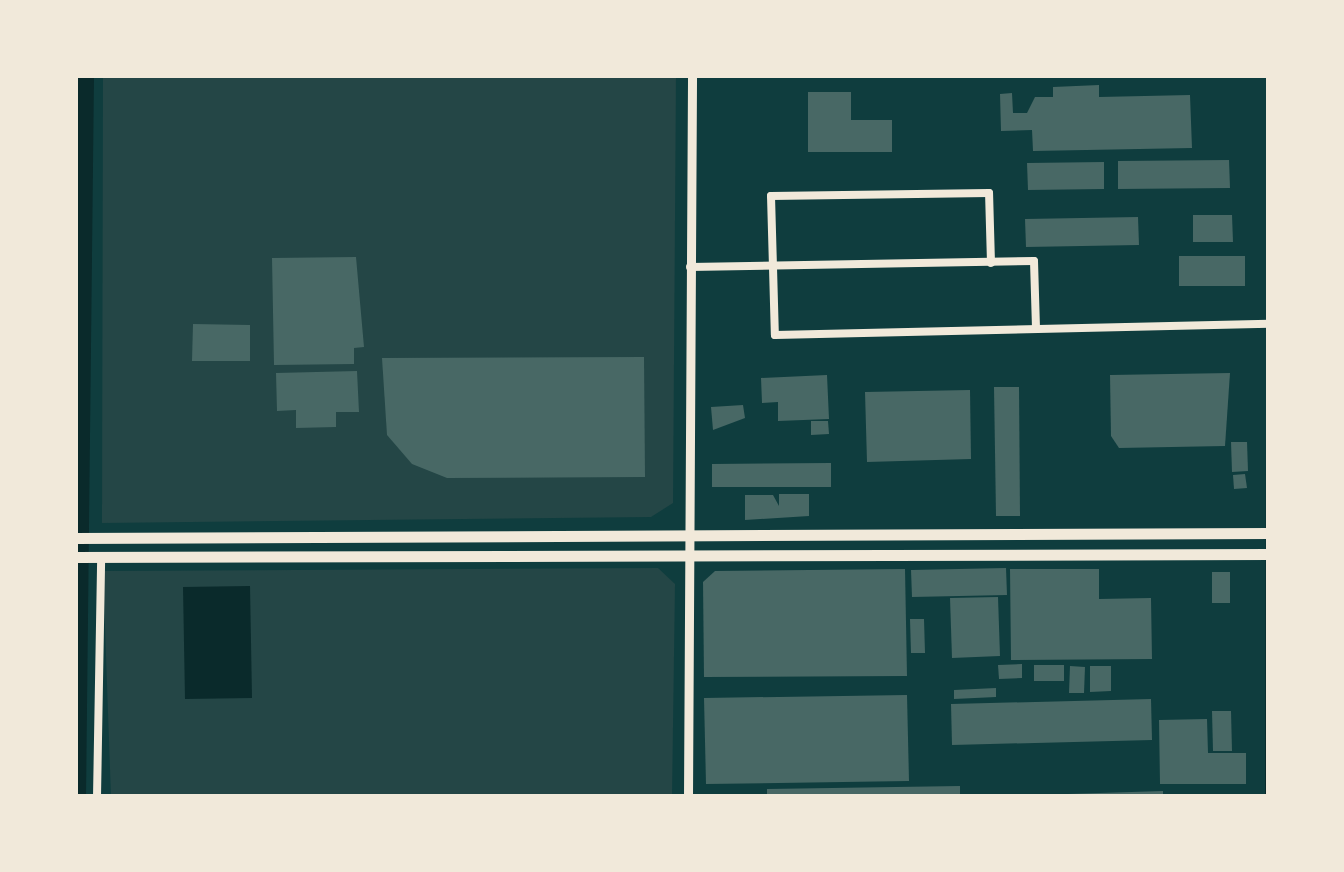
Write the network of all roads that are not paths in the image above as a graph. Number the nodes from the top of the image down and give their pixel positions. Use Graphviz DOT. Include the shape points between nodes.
graph roads {
  1 [pos="692,75"];
  2 [pos="991,262"];
  3 [pos="772,265"];
  4 [pos="690,268"];
  5 [pos="1269,324"];
  6 [pos="1036,329"];
  7 [pos="690,533"];
  8 [pos="1269,533"];
  9 [pos="75,538"];
  10 [pos="1269,554"];
  11 [pos="690,555"];
  12 [pos="100,556"];
  13 [pos="75,557"];
  14 [pos="98,797"];
  15 [pos="688,797"];
  1 -- 4 [label="street"];
  2 -- 3 [label="street"];
  2 -- 3 [label="street" via="990,194 771,196"];
  2 -- 6 [label="street" via="1034,261"];
  3 -- 4 [label="street"];
  3 -- 6 [label="street" via="774,335"];
  4 -- 7 [label="street"];
  5 -- 6 [label="street"];
  7 -- 8 [label="main road"];
  7 -- 9 [label="main road"];
  7 -- 11 [label="street"];
  10 -- 11 [label="main road"];
  11 -- 12 [label="main road"];
  11 -- 15 [label="street"];
  12 -- 13 [label="main road"];
  12 -- 14 [label="street"];
}
